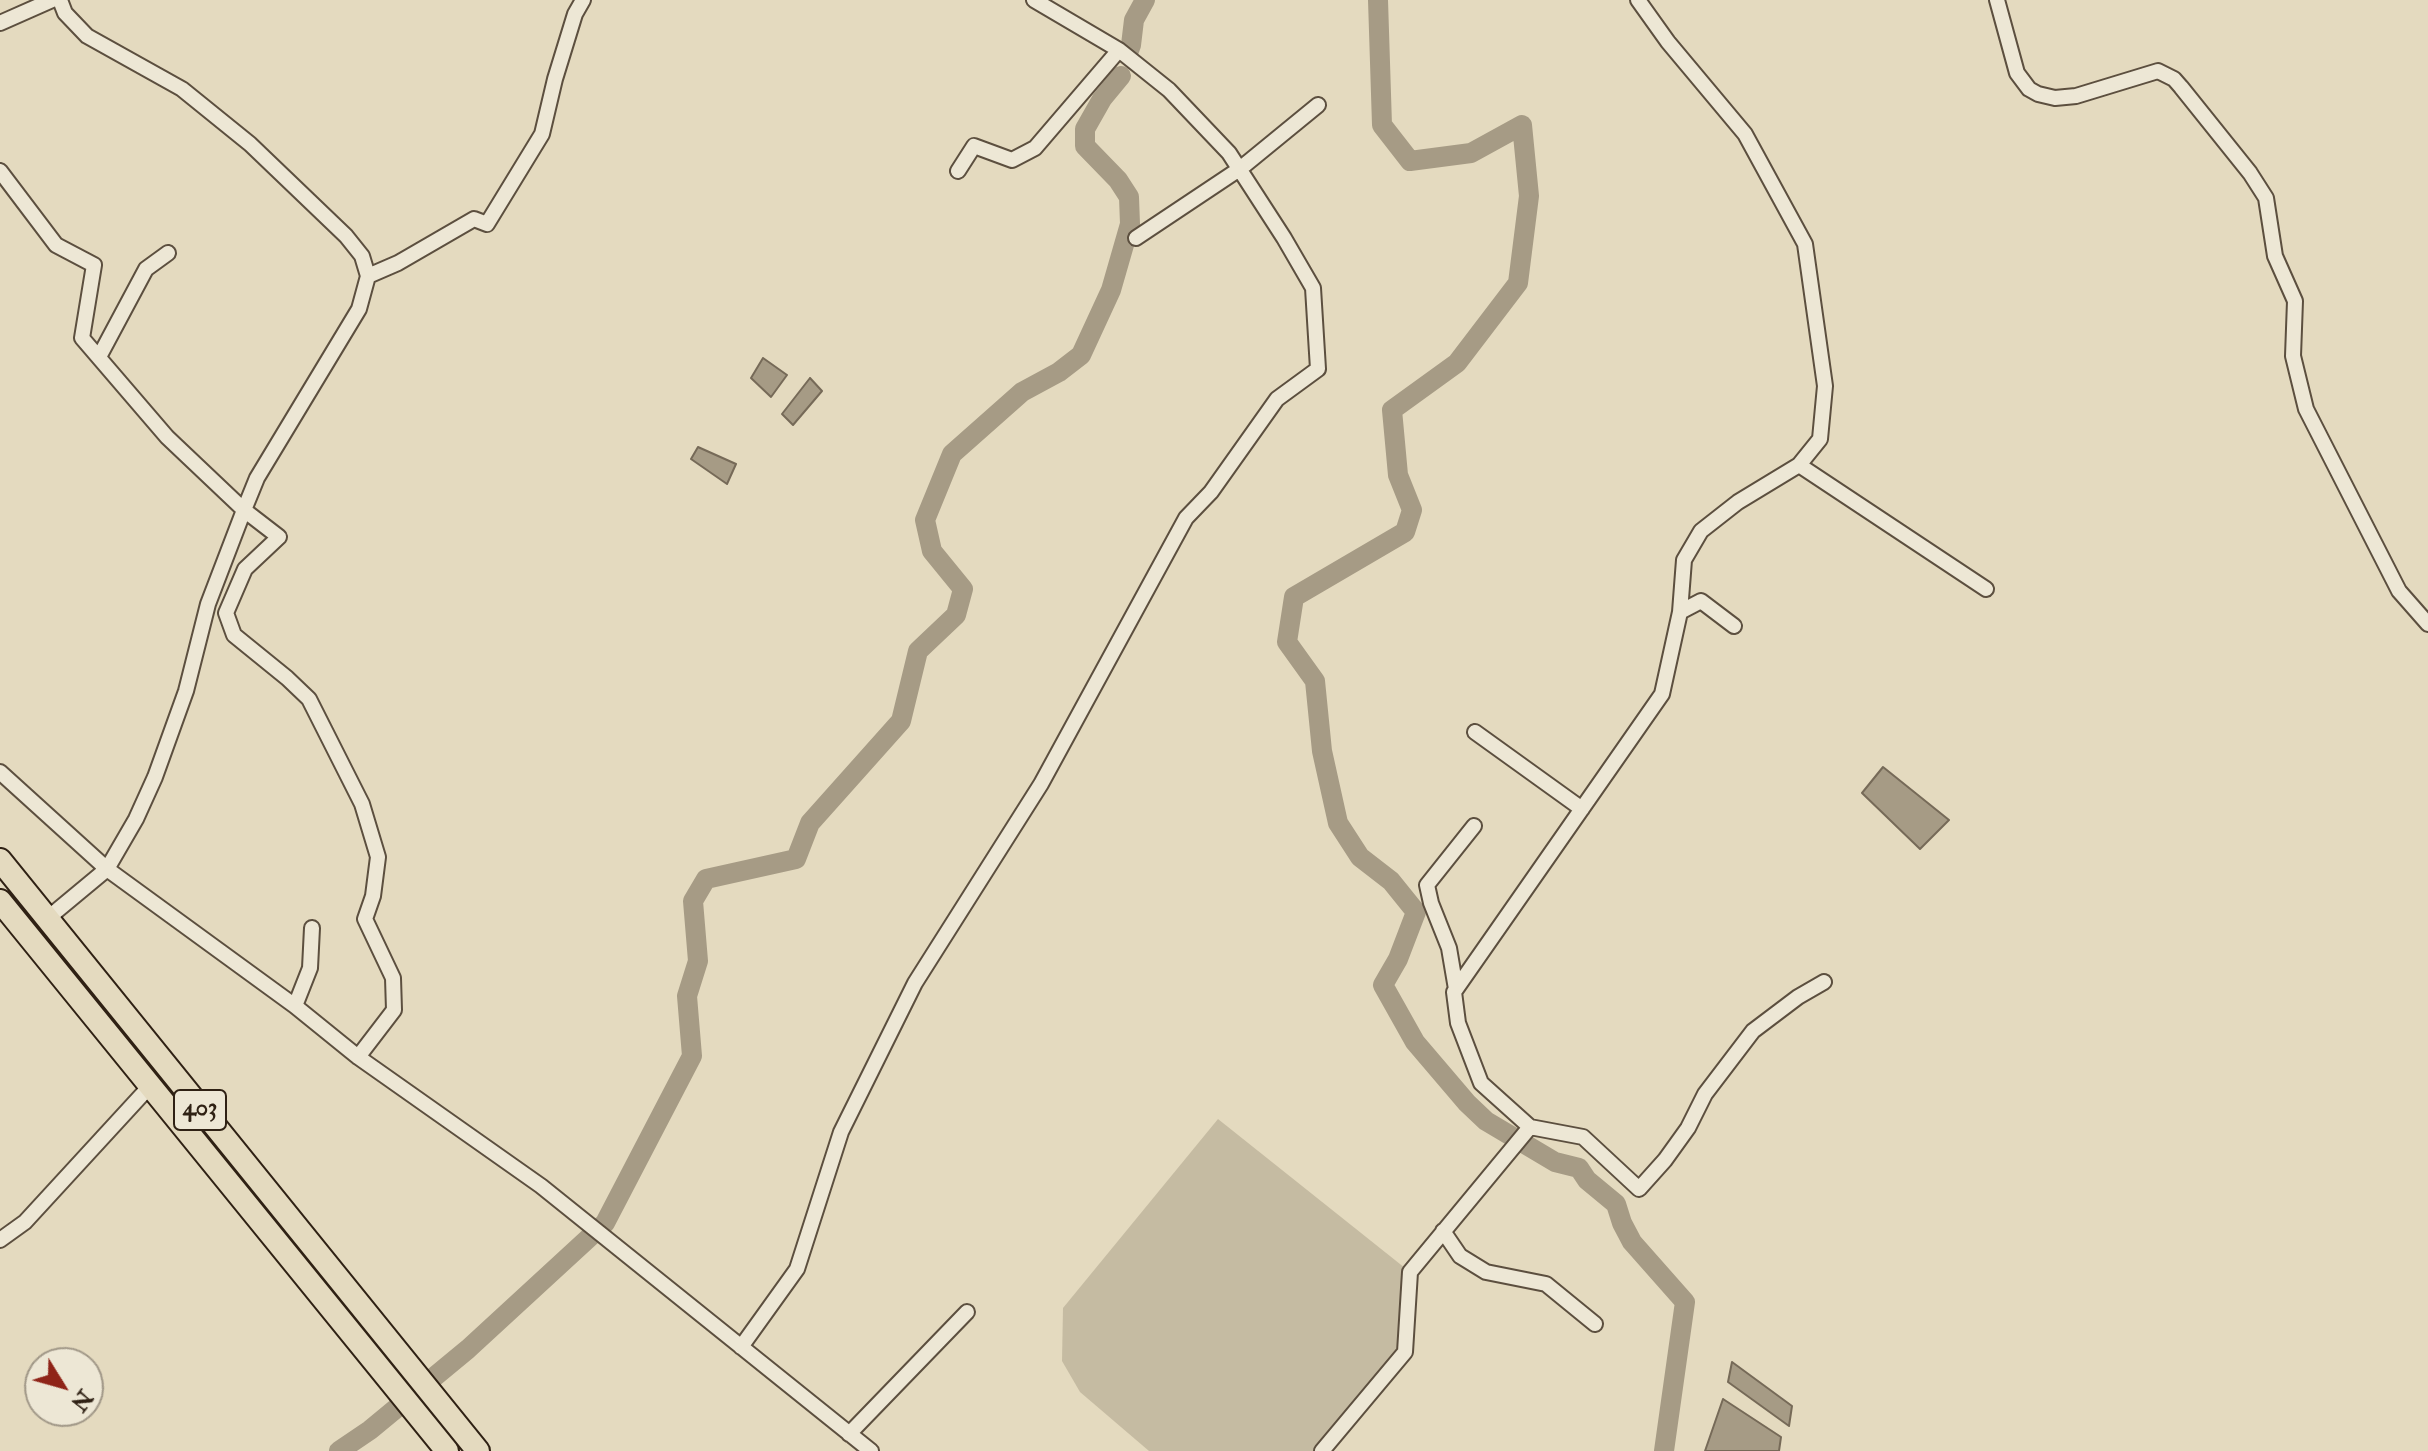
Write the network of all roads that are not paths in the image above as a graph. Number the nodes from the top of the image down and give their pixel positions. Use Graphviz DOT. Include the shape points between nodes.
graph roads {
  1 [pos="52,0"];
  2 [pos="60,0"];
  3 [pos="583,0"];
  4 [pos="1034,0"];
  5 [pos="1638,0"];
  6 [pos="1997,0"];
  7 [pos="0,23"];
  8 [pos="1119,50"];
  9 [pos="1318,105"];
  10 [pos="1241,168"];
  11 [pos="0,171"];
  12 [pos="958,171"];
  13 [pos="1136,238"];
  14 [pos="168,253"];
  15 [pos="368,276"];
  16 [pos="99,357"];
  17 [pos="1799,465"];
  18 [pos="244,510"];
  19 [pos="1986,589"];
  20 [pos="1680,612"];
  21 [pos="2427,622"];
  22 [pos="1734,626"];
  23 [pos="1475,732"];
  24 [pos="0,772"];
  25 [pos="1582,809"];
  26 [pos="1474,826"];
  27 [pos="0,860"];
  28 [pos="107,869"];
  29 [pos="0,901"];
  30 [pos="48,918"];
  31 [pos="312,928"];
  32 [pos="1824,982"];
  33 [pos="1456,989"];
  34 [pos="295,1006"];
  35 [pos="358,1057"];
  36 [pos="150,1086"];
  37 [pos="1530,1127"];
  38 [pos="1443,1231"];
  39 [pos="0,1240"];
  40 [pos="967,1312"];
  41 [pos="1595,1324"];
  42 [pos="741,1347"];
  43 [pos="849,1434"];
  44 [pos="1327,1449"];
  45 [pos="447,1451"];
  46 [pos="478,1451"];
  47 [pos="871,1451"];
  1 -- 7 [label="street"];
  2 -- 15 [label="street" via="87,36 182,89 250,144 346,236 362,256"];
  3 -- 15 [label="street" via="542,134 487,224 474,219"];
  4 -- 8 [label="street"];
  5 -- 17 [label="street" via="1745,134 1805,244 1825,386 1820,439"];
  6 -- 21 [label="street" via="2017,73 2029,89 2055,98 2076,96 2158,71 2174,79 2259,186 2266,198 2275,256 2295,301 2293,356 2306,409 2399,591"];
  8 -- 10 [label="street" via="1169,90"];
  8 -- 12 [label="street" via="1035,148 1012,160 974,146"];
  9 -- 10 [label="street"];
  10 -- 13 [label="street"];
  10 -- 42 [label="street" via="1313,288 1318,369 1277,399 1211,492 1186,518 1041,784 915,983 841,1132 797,1269"];
  11 -- 16 [label="street" via="56,245 94,265 82,338"];
  14 -- 16 [label="street" via="146,269"];
  15 -- 18 [label="street" via="359,309 257,478"];
  16 -- 18 [label="street" via="167,437"];
  17 -- 19 [label="street"];
  17 -- 20 [label="street" via="1701,531 1684,560"];
  18 -- 28 [label="street" via="208,604 186,691 155,777"];
  18 -- 35 [label="street" via="279,537 245,569 226,613 234,635 309,699 362,804 378,857 365,919 393,978 394,1010"];
  20 -- 22 [label="street" via="1701,601"];
  20 -- 25 [label="street" via="1662,694"];
  23 -- 25 [label="street"];
  24 -- 28 [label="street"];
  25 -- 33 [label="street"];
  26 -- 33 [label="street" via="1427,885 1449,948"];
  27 -- 30 [label="highway, 403"];
  28 -- 30 [label="street"];
  28 -- 34 [label="street"];
  29 -- 36 [label="highway, 403"];
  30 -- 46 [label="highway, 403"];
  31 -- 34 [label="street" via="310,968"];
  32 -- 37 [label="street" via="1753,1031 1705,1094 1665,1160 1639,1189 1583,1137"];
  33 -- 37 [label="street" via="1458,1023 1481,1083"];
  34 -- 35 [label="street"];
  35 -- 42 [label="street" via="541,1186"];
  36 -- 39 [label="street" via="25,1222"];
  36 -- 45 [label="highway, 403"];
  37 -- 38 [label="street"];
  38 -- 41 [label="street" via="1460,1256 1486,1272 1546,1284"];
  38 -- 44 [label="street" via="1410,1272 1405,1352"];
  40 -- 43 [label="street"];
  42 -- 43 [label="street"];
  43 -- 47 [label="street"];
}
